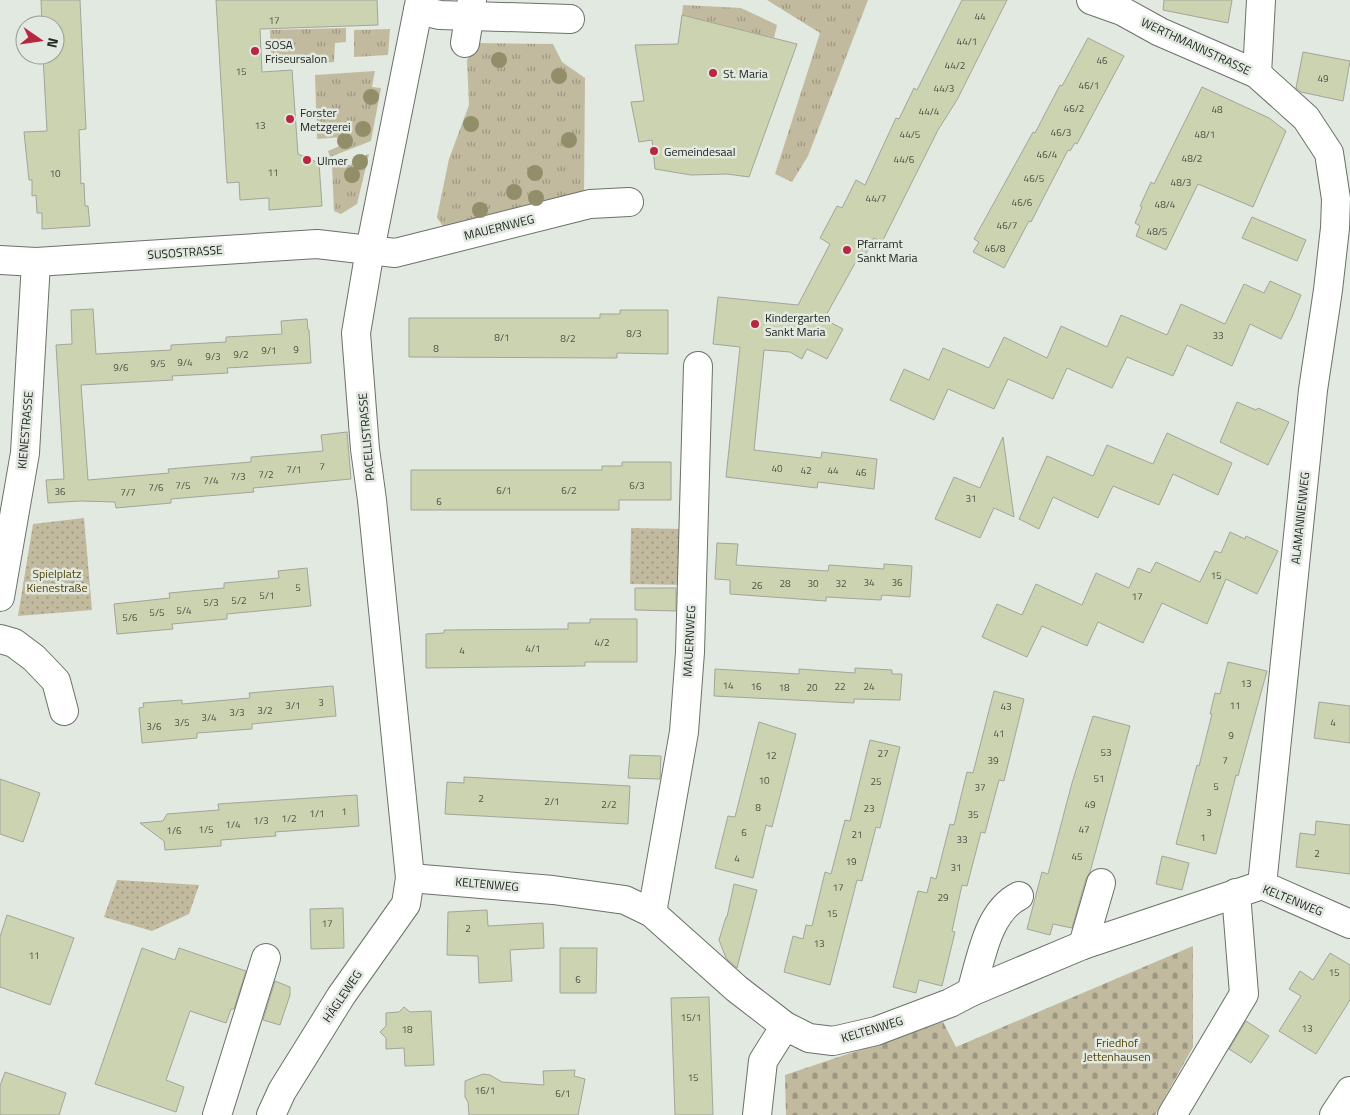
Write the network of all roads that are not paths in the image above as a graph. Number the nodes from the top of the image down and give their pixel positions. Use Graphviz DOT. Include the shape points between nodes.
graph roads {
  1 [pos="1091,0"];
  2 [pos="1261,0"];
  3 [pos="419,5"];
  4 [pos="470,8"];
  5 [pos="570,20"];
  6 [pos="465,43"];
  7 [pos="1257,74"];
  8 [pos="1329,153"];
  9 [pos="629,202"];
  10 [pos="370,250"];
  11 [pos="0,260"];
  12 [pos="36,262"];
  13 [pos="698,366"];
  14 [pos="0,597"];
  15 [pos="0,639"];
  16 [pos="64,711"];
  17 [pos="410,878"];
  18 [pos="1101,883"];
  19 [pos="1262,885"];
  20 [pos="1236,893"];
  21 [pos="1019,896"];
  22 [pos="652,913"];
  23 [pos="1350,924"];
  24 [pos="1083,944"];
  25 [pos="266,958"];
  26 [pos="971,992"];
  27 [pos="785,1026"];
  28 [pos="1350,1091"];
  29 [pos="217,1115"];
  30 [pos="271,1115"];
  31 [pos="757,1115"];
  32 [pos="1172,1115"];
  33 [pos="1334,1115"];
  1 -- 7 [label="street, WERTHMANNSTRASSE" via="1122,11 1160,32"];
  2 -- 7 [label="street"];
  3 -- 4 [label="street" via="440,15"];
  3 -- 10 [label="street, PACELLISTRASSE"];
  4 -- 5 [label="street"];
  4 -- 6 [label="street"];
  7 -- 8 [label="street, WERTHMANNSTRASSE" via="1306,118"];
  8 -- 19 [label="street, ALAMANNENWEG" via="1336,199 1335,228 1313,390"];
  9 -- 10 [label="street, MAUERNWEG" via="590,204 395,253"];
  10 -- 12 [label="street, SUSOSTRASSE" via="317,244"];
  10 -- 17 [label="street, PACELLISTRASSE" via="356,332 365,449"];
  11 -- 12 [label="street, SUSOSTRASSE"];
  12 -- 14 [label="street, KIENESTRASSE" via="25,452"];
  13 -- 22 [label="street, MAUERNWEG" via="685,724"];
  15 -- 16 [label="street" via="14,643 34,658 56,681"];
  17 -- 22 [label="street, KELTENWEG" via="553,890 625,900"];
  17 -- 30 [label="street, HÄGLEWEG" via="406,904 341,996 282,1090"];
  18 -- 24 [label="street"];
  19 -- 20 [label="street, KELTENWEG"];
  19 -- 23 [label="street, KELTENWEG"];
  20 -- 24 [label="street, KELTENWEG"];
  20 -- 32 [label="street" via="1244,994"];
  21 -- 26 [label="street" via="1009,901 995,918"];
  22 -- 27 [label="street, KELTENWEG" via="737,989"];
  24 -- 26 [label="street, KELTENWEG"];
  25 -- 29 [label="street"];
  26 -- 27 [label="street, KELTENWEG" via="876,1031 832,1041 809,1038"];
  27 -- 31 [label="street" via="763,1061"];
  28 -- 33 [label="street"];
}
